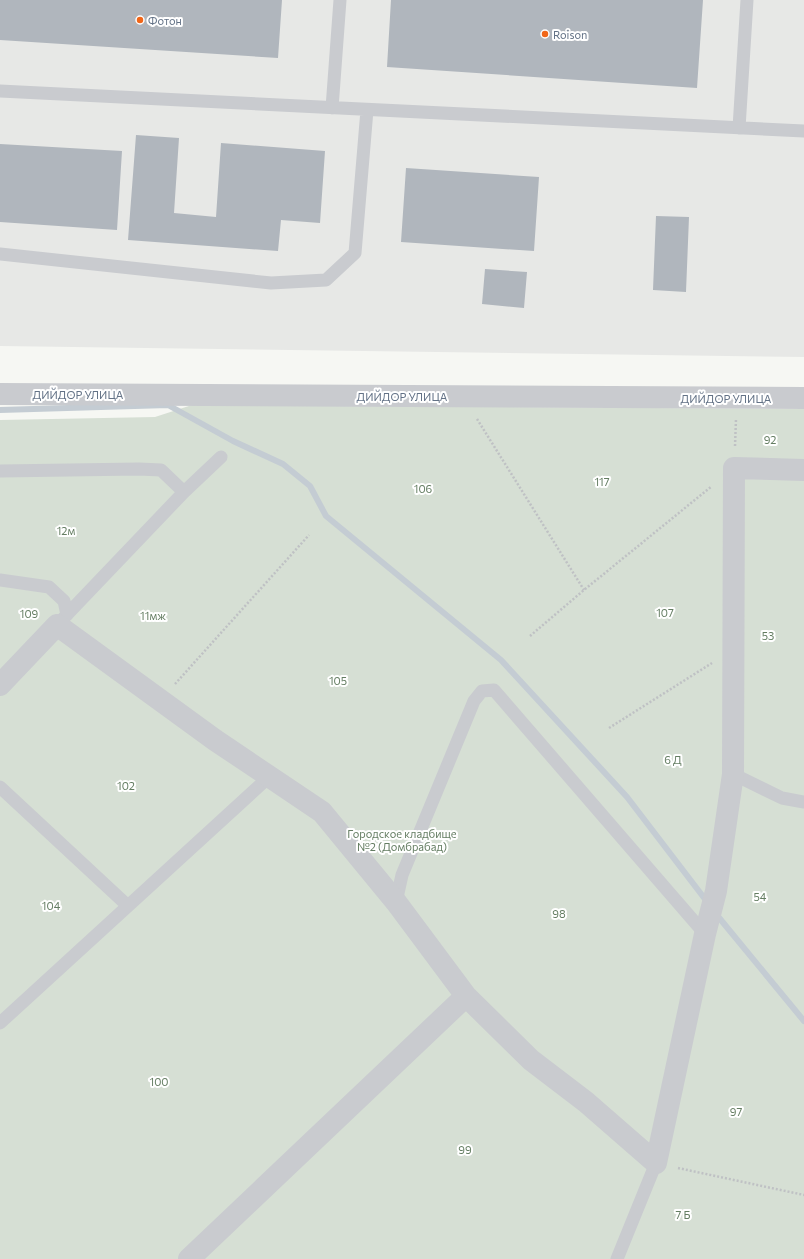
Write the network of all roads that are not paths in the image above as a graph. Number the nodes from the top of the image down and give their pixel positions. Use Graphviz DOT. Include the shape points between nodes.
graph roads {
  1 [pos="340,0"];
  2 [pos="747,0"];
  3 [pos="0,91"];
  4 [pos="332,108"];
  5 [pos="367,110"];
  6 [pos="739,128"];
  7 [pos="804,131"];
  8 [pos="0,254"];
  9 [pos="0,394"];
  10 [pos="804,398"];
  11 [pos="221,457"];
  12 [pos="804,470"];
  13 [pos="0,471"];
  14 [pos="184,492"];
  15 [pos="0,580"];
  16 [pos="62,620"];
  17 [pos="0,685"];
  18 [pos="733,774"];
  19 [pos="269,777"];
  20 [pos="0,787"];
  21 [pos="804,802"];
  22 [pos="396,902"];
  23 [pos="128,906"];
  24 [pos="705,934"];
  25 [pos="466,996"];
  26 [pos="0,1023"];
  27 [pos="656,1163"];
  28 [pos="189,1259"];
  29 [pos="617,1259"];
  1 -- 4 [label="lane"];
  2 -- 6 [label="lane"];
  3 -- 4 [label="lane"];
  4 -- 5 [label="lane"];
  5 -- 6 [label="lane"];
  5 -- 8 [label="lane" via="355,253 326,280 271,283"];
  6 -- 7 [label="lane"];
  9 -- 10 [label="street, ДИЙДОР УЛИЦА"];
  11 -- 14 [label="lane"];
  12 -- 18 [label="street" via="734,468"];
  13 -- 14 [label="lane" via="161,470"];
  14 -- 16 [label="lane"];
  15 -- 16 [label="lane" via="49,587 64,602"];
  16 -- 17 [label="street"];
  16 -- 19 [label="street" via="160,701"];
  18 -- 21 [label="lane" via="782,798"];
  18 -- 24 [label="street" via="716,891"];
  19 -- 22 [label="street" via="322,812"];
  19 -- 23 [label="lane"];
  20 -- 23 [label="lane"];
  22 -- 24 [label="lane" via="402,875 474,701 482,691 494,690"];
  22 -- 25 [label="street"];
  23 -- 26 [label="lane"];
  24 -- 27 [label="street"];
  25 -- 27 [label="street" via="530,1060 586,1102"];
  25 -- 28 [label="street"];
  27 -- 29 [label="lane"];
}
